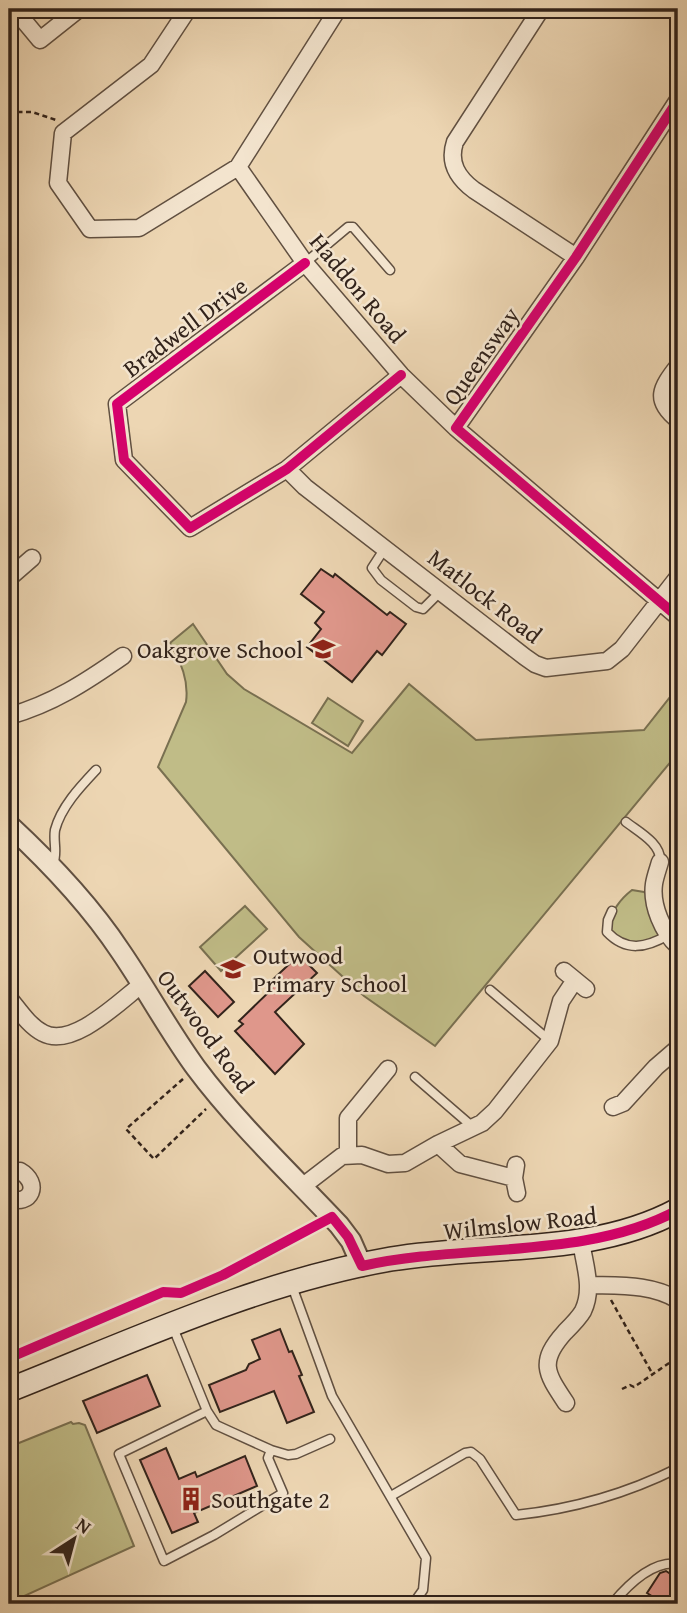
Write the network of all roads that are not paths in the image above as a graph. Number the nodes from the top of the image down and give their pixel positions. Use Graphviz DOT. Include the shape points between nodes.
graph roads {
  1 [pos="79,9"];
  2 [pos="188,9"];
  3 [pos="338,9"];
  4 [pos="541,9"];
  5 [pos="12,12"];
  6 [pos="678,100"];
  7 [pos="237,167"];
  8 [pos="576,257"];
  9 [pos="305,263"];
  10 [pos="390,270"];
  11 [pos="678,366"];
  12 [pos="401,376"];
  13 [pos="678,420"];
  14 [pos="456,428"];
  15 [pos="287,469"];
  16 [pos="381,553"];
  17 [pos="32,558"];
  18 [pos="678,577"];
  19 [pos="9,578"];
  20 [pos="437,596"];
  21 [pos="660,602"];
  22 [pos="678,617"];
  23 [pos="123,656"];
  24 [pos="9,716"];
  25 [pos="96,769"];
  26 [pos="626,822"];
  27 [pos="9,825"];
  28 [pos="660,862"];
  29 [pos="52,867"];
  30 [pos="612,911"];
  31 [pos="673,941"];
  32 [pos="575,980"];
  33 [pos="141,985"];
  34 [pos="490,990"];
  35 [pos="9,998"];
  36 [pos="550,1041"];
  37 [pos="678,1048"];
  38 [pos="388,1069"];
  39 [pos="415,1077"];
  40 [pos="613,1107"];
  41 [pos="474,1128"];
  42 [pos="438,1144"];
  43 [pos="348,1154"];
  44 [pos="9,1174"];
  45 [pos="516,1179"];
  46 [pos="303,1186"];
  47 [pos="9,1198"];
  48 [pos="678,1210"];
  49 [pos="581,1241"];
  50 [pos="362,1266"];
  51 [pos="291,1283"];
  52 [pos="590,1285"];
  53 [pos="678,1300"];
  54 [pos="172,1325"];
  55 [pos="9,1390"];
  56 [pos="566,1404"];
  57 [pos="207,1411"];
  58 [pos="330,1439"];
  59 [pos="271,1450"];
  60 [pos="678,1468"];
  61 [pos="391,1496"];
  62 [pos="678,1564"];
  63 [pos="413,1604"];
  64 [pos="612,1604"];
  1 -- 5 [label="street" via="40,40"];
  2 -- 7 [label="street" via="151,65 62,133 58,183 90,229 139,228"];
  3 -- 7 [label="street"];
  4 -- 8 [label="street" via="455,142 453,164 474,190"];
  6 -- 8 [label="street, Queensway"];
  7 -- 9 [label="street, Haddon Road"];
  8 -- 14 [label="street, Queensway"];
  9 -- 10 [label="lane" via="348,227"];
  9 -- 12 [label="street, Haddon Road"];
  9 -- 15 [label="street, Bradwell Drive" via="117,404 124,460 190,528"];
  11 -- 13 [label="street" via="664,386 662,400"];
  12 -- 14 [label="street, Haddon Road"];
  12 -- 15 [label="street, Bradwell Drive"];
  14 -- 21 [label="street, Queensway"];
  15 -- 16 [label="street, Matlock Road"];
  16 -- 20 [label="street, Matlock Road"];
  16 -- 20 [label="lane" via="372,568 416,607 423,609"];
  17 -- 19 [label="street"];
  18 -- 21 [label="street, Matlock Road"];
  20 -- 21 [label="street, Matlock Road" via="546,668 607,661"];
  21 -- 22 [label="street, Queensway"];
  23 -- 24 [label="street" via="69,693"];
  25 -- 29 [label="lane" via="59,820"];
  26 -- 28 [label="lane" via="655,846"];
  27 -- 29 [label="street, Outwood Road"];
  28 -- 31 [label="street" via="655,898"];
  29 -- 33 [label="street, Outwood Road" via="100,922"];
  30 -- 31 [label="lane" via="607,932 619,943 645,946"];
  32 -- 36 [label="street" via="561,1001"];
  33 -- 35 [label="street" via="81,1030 56,1037 34,1027"];
  33 -- 46 [label="street, Outwood Road" via="196,1068"];
  34 -- 36 [label="lane"];
  36 -- 41 [label="street" via="495,1111"];
  37 -- 40 [label="street" via="623,1103"];
  38 -- 43 [label="street" via="348,1118"];
  39 -- 41 [label="lane"];
  41 -- 42 [label="street"];
  42 -- 43 [label="street" via="405,1163 388,1164"];
  42 -- 45 [label="street" via="460,1164"];
  43 -- 46 [label="street" via="336,1158"];
  44 -- 47 [label="street" via="20,1171 32,1183 24,1199"];
  46 -- 50 [label="street, Outwood Road" via="346,1234"];
  48 -- 49 [label="main road, Wilmslow Road" via="634,1228"];
  49 -- 50 [label="main road, Wilmslow Road" via="431,1254"];
  49 -- 52 [label="street"];
  50 -- 51 [label="main road, Wilmslow Road"];
  51 -- 54 [label="main road, Wilmslow Road"];
  51 -- 61 [label="lane" via="332,1396"];
  52 -- 53 [label="street" via="651,1288"];
  52 -- 56 [label="street" via="583,1311 549,1354 549,1377"];
  54 -- 55 [label="main road, Wilmslow Road"];
  54 -- 57 [label="lane"];
  57 -- 59 [label="lane" via="220,1428"];
  57 -- 59 [label="lane" via="119,1454 164,1561 283,1493 268,1458"];
  58 -- 59 [label="lane" via="296,1454"];
  60 -- 61 [label="lane" via="638,1488 577,1506 516,1515 476,1454 465,1453"];
  61 -- 63 [label="lane" via="426,1558 423,1590"];
  62 -- 64 [label="lane" via="643,1574"];
}
